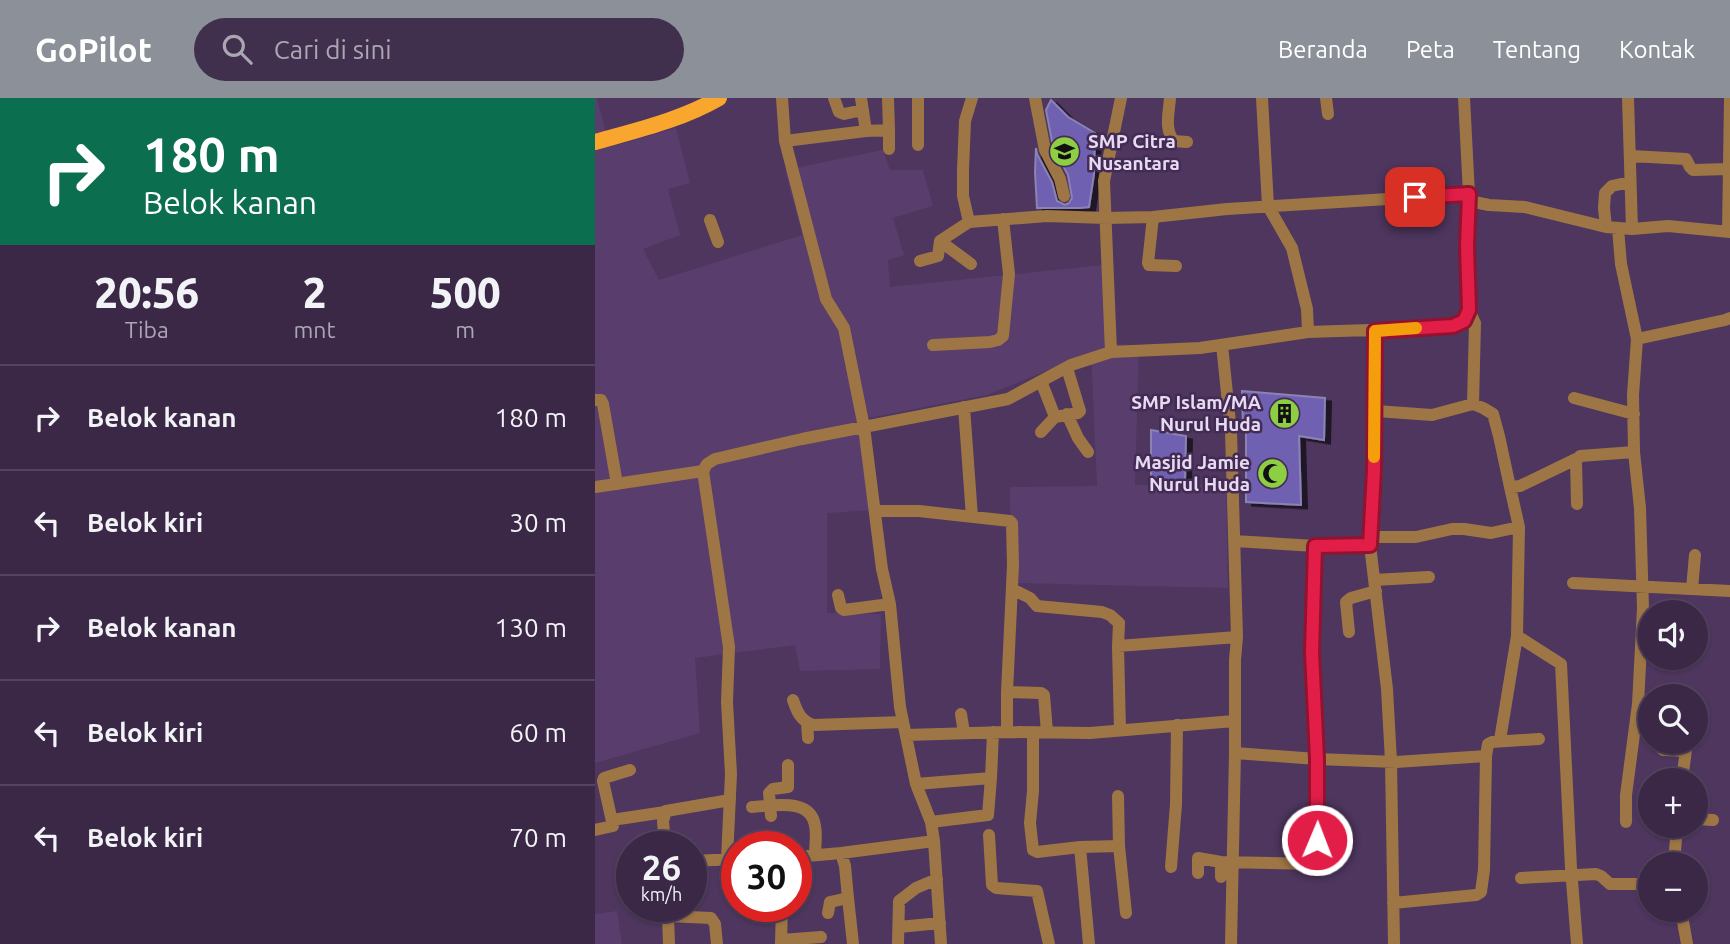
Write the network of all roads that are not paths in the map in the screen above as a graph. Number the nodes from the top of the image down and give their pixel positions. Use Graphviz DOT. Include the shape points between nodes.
graph roads {
  1 [pos="719,98"];
  2 [pos="782,98"];
  3 [pos="834,98"];
  4 [pos="888,98"];
  5 [pos="918,98"];
  6 [pos="972,98"];
  7 [pos="1035,98"];
  8 [pos="1121,98"];
  9 [pos="1170,98"];
  10 [pos="1262,98"];
  11 [pos="1326,98"];
  12 [pos="1464,98"];
  13 [pos="1628,98"];
  14 [pos="1730,98"];
  15 [pos="862,104"];
  16 [pos="1328,114"];
  17 [pos="889,130"];
  18 [pos="866,131"];
  19 [pos="785,141"];
  20 [pos="595,142"];
  21 [pos="1187,142"];
  22 [pos="918,145"];
  23 [pos="889,149"];
  24 [pos="1631,156"];
  25 [pos="1729,169"];
  26 [pos="1605,177"];
  27 [pos="1630,182"];
  28 [pos="1605,193"];
  29 [pos="1065,196"];
  30 [pos="1469,197"];
  31 [pos="1268,206"];
  32 [pos="1153,217"];
  33 [pos="1106,218"];
  34 [pos="1003,219"];
  35 [pos="710,220"];
  36 [pos="969,222"];
  37 [pos="1612,228"];
  38 [pos="1632,229"];
  39 [pos="1729,232"];
  40 [pos="940,241"];
  41 [pos="718,242"];
  42 [pos="920,261"];
  43 [pos="971,264"];
  44 [pos="1176,266"];
  45 [pos="1469,310"];
  46 [pos="1730,318"];
  47 [pos="1375,331"];
  48 [pos="1308,332"];
  49 [pos="1637,339"];
  50 [pos="933,345"];
  51 [pos="1222,345"];
  52 [pos="1111,352"];
  53 [pos="1067,368"];
  54 [pos="1041,381"];
  55 [pos="1574,398"];
  56 [pos="595,401"];
  57 [pos="1473,404"];
  58 [pos="964,407"];
  59 [pos="1375,411"];
  60 [pos="1634,414"];
  61 [pos="1061,416"];
  62 [pos="864,427"];
  63 [pos="1041,432"];
  64 [pos="1088,452"];
  65 [pos="1634,452"];
  66 [pos="1576,459"];
  67 [pos="703,471"];
  68 [pos="617,484"];
  69 [pos="595,487"];
  70 [pos="1510,487"];
  71 [pos="1577,504"];
  72 [pos="876,511"];
  73 [pos="972,517"];
  74 [pos="1519,527"];
  75 [pos="1234,541"];
  76 [pos="1371,541"];
  77 [pos="1315,546"];
  78 [pos="1695,555"];
  79 [pos="1430,577"];
  80 [pos="1573,583"];
  81 [pos="1375,586"];
  82 [pos="1642,587"];
  83 [pos="1012,589"];
  84 [pos="1692,589"];
  85 [pos="1730,591"];
  86 [pos="838,595"];
  87 [pos="890,604"];
  88 [pos="1349,632"];
  89 [pos="1517,636"];
  90 [pos="1237,637"];
  91 [pos="1118,646"];
  92 [pos="1007,692"];
  93 [pos="793,700"];
  94 [pos="961,714"];
  95 [pos="1234,721"];
  96 [pos="807,723"];
  97 [pos="1177,725"];
  98 [pos="905,728"];
  99 [pos="1119,730"];
  100 [pos="993,732"];
  101 [pos="1007,732"];
  102 [pos="1033,732"];
  103 [pos="1047,732"];
  104 [pos="964,733"];
  105 [pos="808,738"];
  106 [pos="1539,739"];
  107 [pos="1500,740"];
  108 [pos="1235,753"];
  109 [pos="1486,756"];
  110 [pos="1317,759"];
  111 [pos="1391,761"];
  112 [pos="788,765"];
  113 [pos="629,770"];
  114 [pos="991,778"];
  115 [pos="916,784"];
  116 [pos="1118,796"];
  117 [pos="730,800"];
  118 [pos="753,807"];
  119 [pos="771,811"];
  120 [pos="665,813"];
  121 [pos="612,820"];
  122 [pos="1708,820"];
  123 [pos="1713,820"];
  124 [pos="931,822"];
  125 [pos="1626,822"];
  126 [pos="595,830"];
  127 [pos="664,831"];
  128 [pos="731,831"];
  129 [pos="989,835"];
  130 [pos="934,841"];
  131 [pos="1119,846"];
  132 [pos="1080,847"];
  133 [pos="1174,851"];
  134 [pos="841,853"];
  135 [pos="812,855"];
  136 [pos="815,855"];
  137 [pos="1198,858"];
  138 [pos="1226,862"];
  139 [pos="1171,867"];
  140 [pos="1198,873"];
  141 [pos="1572,875"];
  142 [pos="1221,877"];
  143 [pos="1521,878"];
  144 [pos="937,879"];
  145 [pos="1638,884"];
  146 [pos="848,898"];
  147 [pos="1393,903"];
  148 [pos="828,913"];
  149 [pos="1126,913"];
  150 [pos="707,917"];
  151 [pos="668,922"];
  152 [pos="782,922"];
  153 [pos="1682,922"];
  154 [pos="940,923"];
  155 [pos="899,927"];
  156 [pos="821,937"];
  157 [pos="781,942"];
  158 [pos="669,944"];
  159 [pos="717,944"];
  160 [pos="853,944"];
  161 [pos="898,944"];
  162 [pos="941,944"];
  163 [pos="1049,944"];
  164 [pos="1089,944"];
  165 [pos="1231,944"];
  166 [pos="1394,944"];
  167 [pos="1577,944"];
  168 [pos="1684,944"];
  1 -- 20 [label="main road" via="677,118"];
  2 -- 19 [label="street"];
  3 -- 15 [label="street" via="844,114"];
  4 -- 17 [label="street"];
  5 -- 22 [label="street"];
  6 -- 36 [label="street" via="965,121 963,170"];
  7 -- 29 [label="street" via="1045,150"];
  8 -- 33 [label="street" via="1104,180"];
  9 -- 21 [label="street" via="1169,136"];
  10 -- 31 [label="street"];
  11 -- 16 [label="street"];
  12 -- 30 [label="street"];
  13 -- 24 [label="street"];
  14 -- 25 [label="street"];
  15 -- 18 [label="street"];
  17 -- 18 [label="street"];
  17 -- 23 [label="street"];
  18 -- 19 [label="street"];
  19 -- 62 [label="street" via="826,299 847,339"];
  24 -- 25 [label="street" via="1686,159 1693,170"];
  24 -- 27 [label="street"];
  25 -- 39 [label="street"];
  26 -- 28 [label="street"];
  27 -- 28 [label="street" via="1612,186"];
  27 -- 38 [label="street"];
  28 -- 37 [label="street" via="1604,208"];
  30 -- 31 [label="street"];
  30 -- 37 [label="street" via="1489,205 1525,207"];
  30 -- 45 [label="street"];
  31 -- 32 [label="street"];
  31 -- 48 [label="street" via="1292,248"];
  32 -- 33 [label="street"];
  32 -- 44 [label="street" via="1148,263"];
  33 -- 34 [label="street"];
  33 -- 52 [label="street"];
  34 -- 36 [label="street"];
  34 -- 50 [label="street" via="1009,274 1003,337"];
  35 -- 41 [label="street"];
  36 -- 40 [label="street"];
  37 -- 38 [label="street"];
  37 -- 49 [label="street"];
  38 -- 39 [label="street" via="1668,226"];
  40 -- 42 [label="street" via="937,256"];
  40 -- 43 [label="street"];
  45 -- 47 [label="street" via="1464,321 1453,326"];
  45 -- 57 [label="street" via="1475,323"];
  46 -- 49 [label="street"];
  47 -- 48 [label="street"];
  47 -- 59 [label="street"];
  48 -- 51 [label="street"];
  49 -- 60 [label="street"];
  51 -- 52 [label="street"];
  51 -- 75 [label="street" via="1231,432"];
  52 -- 53 [label="street"];
  53 -- 54 [label="street"];
  53 -- 61 [label="street" via="1080,410"];
  54 -- 58 [label="street" via="1008,399"];
  54 -- 61 [label="street"];
  55 -- 60 [label="street"];
  56 -- 68 [label="street" via="603,404"];
  57 -- 59 [label="street" via="1432,415"];
  57 -- 70 [label="street" via="1493,414"];
  58 -- 62 [label="street"];
  58 -- 73 [label="street"];
  59 -- 76 [label="street"];
  60 -- 65 [label="street"];
  61 -- 63 [label="street"];
  61 -- 64 [label="street"];
  62 -- 67 [label="street" via="715,459"];
  62 -- 72 [label="street"];
  65 -- 66 [label="street"];
  65 -- 82 [label="street"];
  66 -- 70 [label="street"];
  66 -- 71 [label="street"];
  67 -- 68 [label="street"];
  67 -- 117 [label="street" via="729,647"];
  68 -- 69 [label="street"];
  70 -- 74 [label="street"];
  72 -- 73 [label="street"];
  72 -- 87 [label="street"];
  73 -- 83 [label="street" via="1013,523"];
  74 -- 76 [label="street" via="1490,533 1452,529"];
  74 -- 89 [label="street"];
  75 -- 77 [label="street"];
  75 -- 90 [label="street"];
  76 -- 77 [label="street"];
  76 -- 81 [label="street"];
  77 -- 110 [label="street" via="1312,652"];
  78 -- 84 [label="street"];
  79 -- 81 [label="street"];
  80 -- 82 [label="street"];
  81 -- 88 [label="street" via="1346,602"];
  81 -- 111 [label="street"];
  82 -- 84 [label="street"];
  82 -- 125 [label="street" via="1638,704"];
  83 -- 91 [label="street" via="1037,606 1110,615 1119,623"];
  83 -- 92 [label="street"];
  84 -- 85 [label="street"];
  86 -- 87 [label="street" via="844,610"];
  87 -- 98 [label="street"];
  89 -- 107 [label="street"];
  89 -- 141 [label="street" via="1561,664"];
  90 -- 91 [label="street"];
  90 -- 95 [label="street"];
  91 -- 99 [label="street"];
  92 -- 101 [label="street"];
  92 -- 103 [label="street" via="1044,695"];
  93 -- 96 [label="street"];
  94 -- 104 [label="street"];
  95 -- 97 [label="street"];
  95 -- 108 [label="street"];
  96 -- 98 [label="street"];
  96 -- 105 [label="street"];
  97 -- 99 [label="street"];
  97 -- 133 [label="street"];
  98 -- 104 [label="street"];
  98 -- 115 [label="street"];
  99 -- 103 [label="street"];
  100 -- 101 [label="street"];
  100 -- 104 [label="street"];
  100 -- 114 [label="street"];
  101 -- 102 [label="street"];
  102 -- 103 [label="street"];
  102 -- 132 [label="street" via="1032,849"];
  106 -- 107 [label="street"];
  107 -- 109 [label="street" via="1488,744"];
  108 -- 110 [label="street"];
  108 -- 138 [label="street"];
  109 -- 111 [label="street"];
  109 -- 147 [label="street" via="1481,892"];
  110 -- 111 [label="street"];
  110 -- 138 [label="street" via="1316,864"];
  111 -- 147 [label="street"];
  112 -- 119 [label="street" via="788,787 770,790"];
  113 -- 121 [label="street" via="604,778"];
  114 -- 115 [label="street"];
  114 -- 124 [label="street" via="988,815"];
  115 -- 124 [label="street"];
  116 -- 131 [label="street"];
  117 -- 120 [label="street"];
  117 -- 128 [label="street"];
  118 -- 119 [label="street"];
  119 -- 136 [label="street" via="796,805 808,811 815,826"];
  120 -- 121 [label="street"];
  120 -- 127 [label="street"];
  121 -- 126 [label="street" via="613,826"];
  122 -- 123 [label="street"];
  124 -- 130 [label="street"];
  129 -- 163 [label="street" via="992,885 1037,891"];
  130 -- 134 [label="street"];
  130 -- 144 [label="street"];
  131 -- 132 [label="street"];
  131 -- 149 [label="street"];
  132 -- 164 [label="street"];
  133 -- 137 [label="street"];
  133 -- 139 [label="street"];
  134 -- 136 [label="street"];
  134 -- 146 [label="street"];
  135 -- 136 [label="street"];
  137 -- 138 [label="street"];
  137 -- 140 [label="street"];
  138 -- 142 [label="street"];
  138 -- 165 [label="street"];
  141 -- 143 [label="street"];
  141 -- 145 [label="street" via="1598,875 1610,884"];
  141 -- 167 [label="street"];
  144 -- 154 [label="street"];
  144 -- 155 [label="street" via="901,899"];
  146 -- 148 [label="street" via="830,902"];
  146 -- 160 [label="street"];
  147 -- 166 [label="street"];
  150 -- 159 [label="street" via="715,924"];
  151 -- 158 [label="street"];
  152 -- 157 [label="street"];
  153 -- 168 [label="street"];
  154 -- 155 [label="street"];
  154 -- 162 [label="street"];
  155 -- 161 [label="street"];
  156 -- 157 [label="street"];
}
